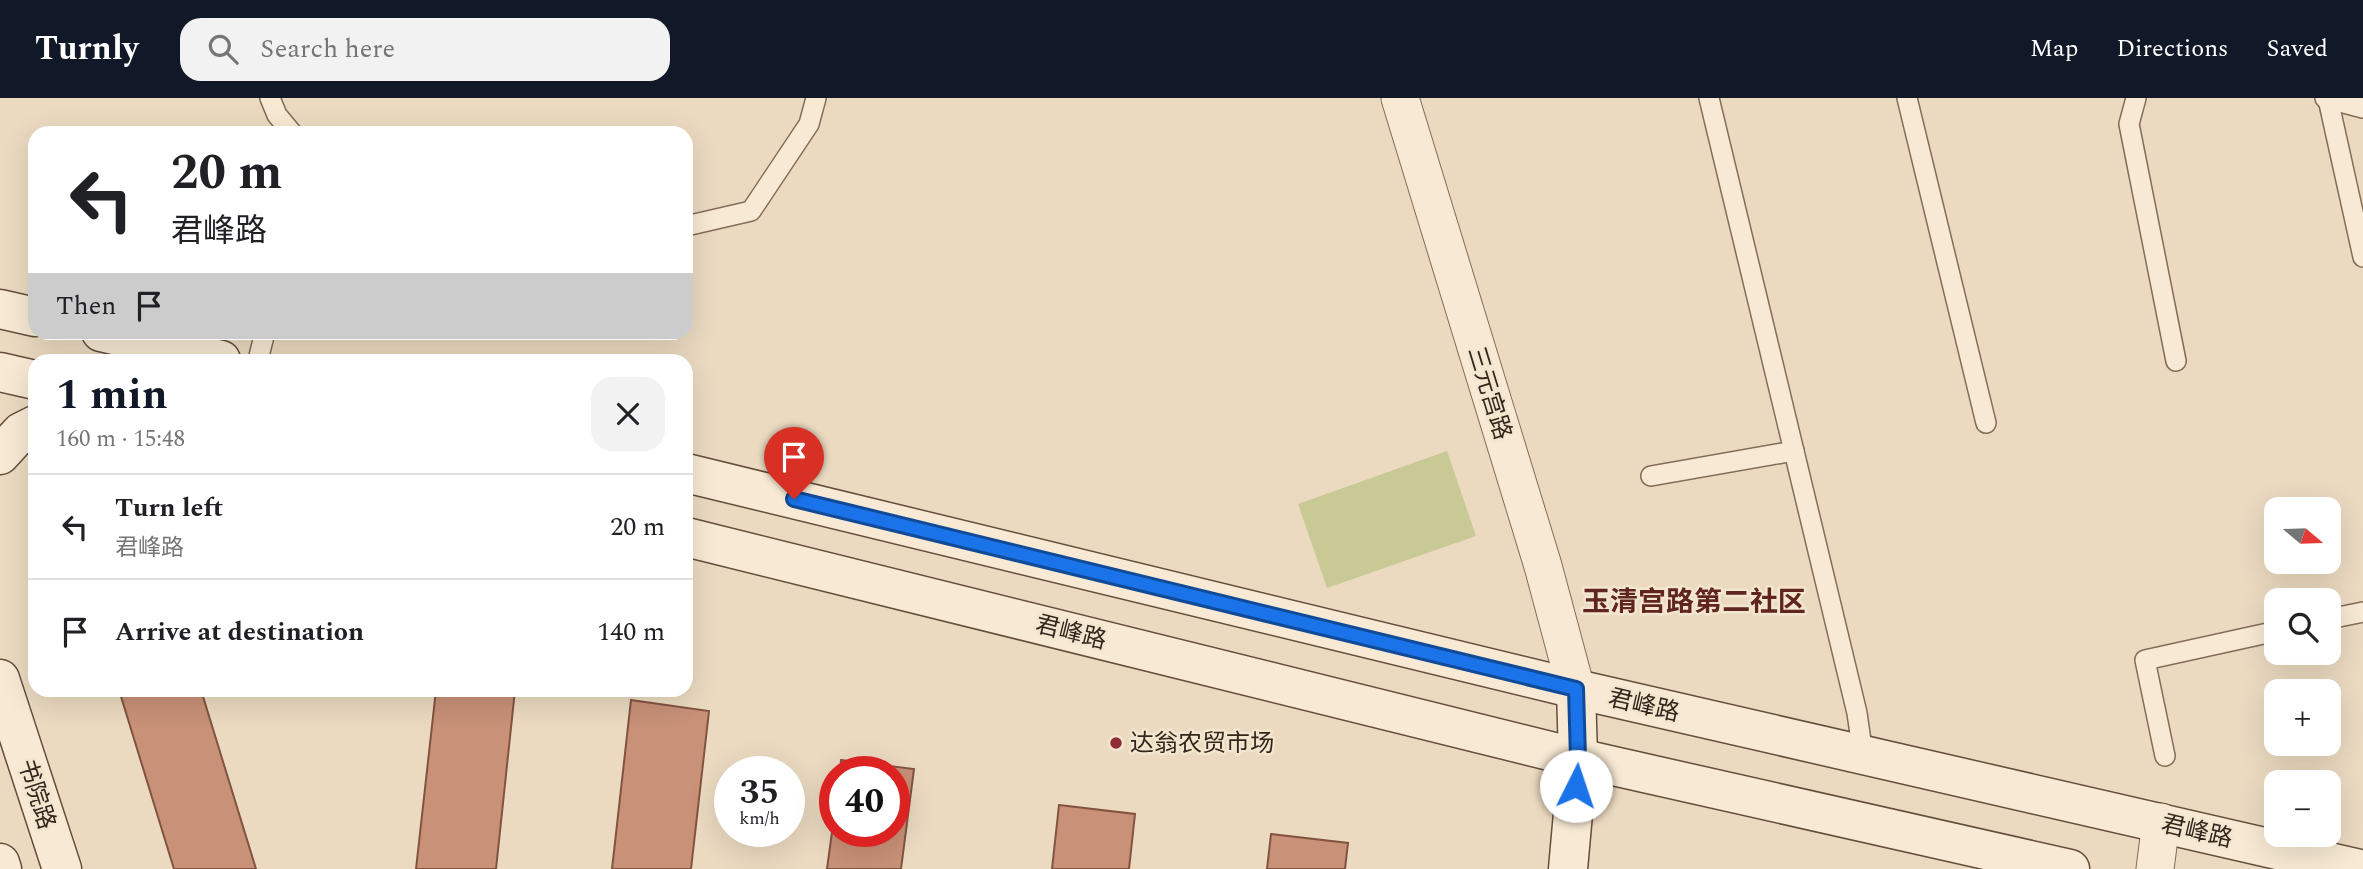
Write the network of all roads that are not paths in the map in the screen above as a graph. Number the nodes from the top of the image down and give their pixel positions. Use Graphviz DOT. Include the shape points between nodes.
graph roads {
  1 [pos="270,98"];
  2 [pos="817,98"];
  3 [pos="1400,98"];
  4 [pos="1709,98"];
  5 [pos="1906,98"];
  6 [pos="2136,98"];
  7 [pos="2326,98"];
  8 [pos="2363,108"];
  9 [pos="286,126"];
  10 [pos="693,224"];
  11 [pos="2363,257"];
  12 [pos="0,309"];
  13 [pos="28,315"];
  14 [pos="135,340"];
  15 [pos="195,354"];
  16 [pos="2176,361"];
  17 [pos="0,372"];
  18 [pos="28,378"];
  19 [pos="1986,423"];
  20 [pos="28,428"];
  21 [pos="1794,451"];
  22 [pos="0,454"];
  23 [pos="693,475"];
  24 [pos="1651,476"];
  25 [pos="693,539"];
  26 [pos="2363,612"];
  27 [pos="2341,617"];
  28 [pos="2264,634"];
  29 [pos="0,680"];
  30 [pos="1576,689"];
  31 [pos="1863,755"];
  32 [pos="2165,756"];
  33 [pos="1578,758"];
  34 [pos="2161,822"];
  35 [pos="0,863"];
  36 [pos="2,869"];
  37 [pos="62,869"];
  38 [pos="1568,869"];
  39 [pos="2070,869"];
  40 [pos="2155,869"];
  41 [pos="2360,869"];
  1 -- 9 [label="lane"];
  2 -- 10 [label="lane" via="809,124 751,211"];
  3 -- 30 [label="street, 三元宫路" via="1544,566"];
  4 -- 21 [label="lane"];
  5 -- 19 [label="lane"];
  6 -- 16 [label="lane" via="2129,124"];
  7 -- 8 [label="lane"];
  7 -- 11 [label="lane"];
  12 -- 13 [label="main road"];
  14 -- 15 [label="main road"];
  17 -- 18 [label="main road"];
  20 -- 22 [label="main road"];
  21 -- 24 [label="lane"];
  21 -- 31 [label="lane"];
  23 -- 30 [label="main road, 君峰路"];
  25 -- 33 [label="main road, 君峰路"];
  26 -- 27 [label="lane"];
  28 -- 32 [label="lane" via="2145,660"];
  29 -- 37 [label="main road, 书院路"];
  30 -- 31 [label="main road, 君峰路"];
  30 -- 33 [label="main road"];
  31 -- 34 [label="main road, 君峰路"];
  33 -- 38 [label="main road"];
  33 -- 39 [label="main road, 君峰路"];
  34 -- 40 [label="street"];
  34 -- 41 [label="main road, 君峰路"];
  35 -- 36 [label="main road"];
}
